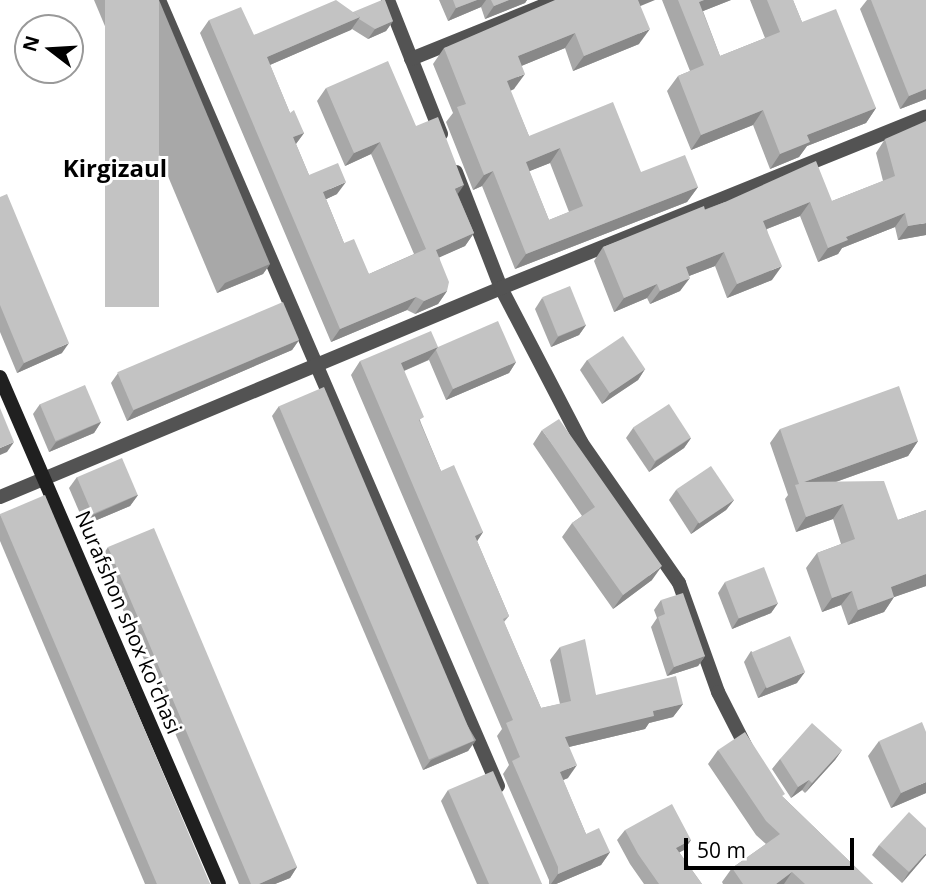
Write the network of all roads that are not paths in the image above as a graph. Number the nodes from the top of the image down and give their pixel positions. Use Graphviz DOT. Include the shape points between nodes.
graph roads {
  1 [pos="159,0"];
  2 [pos="388,0"];
  3 [pos="557,0"];
  4 [pos="411,59"];
  5 [pos="926,116"];
  6 [pos="501,288"];
  7 [pos="317,366"];
  8 [pos="0,377"];
  9 [pos="45,480"];
  10 [pos="0,497"];
  11 [pos="754,761"];
  12 [pos="502,796"];
  13 [pos="219,884"];
  1 -- 7 [label="street"];
  2 -- 4 [label="street"];
  3 -- 4 [label="street"];
  4 -- 6 [label="street"];
  5 -- 6 [label="street"];
  6 -- 7 [label="street"];
  6 -- 11 [label="street" via="581,442 679,583 718,692"];
  7 -- 9 [label="street"];
  7 -- 12 [label="street"];
  8 -- 9 [label="street, Nurafshon shox ko'chasi"];
  9 -- 10 [label="street"];
  9 -- 13 [label="street, Nurafshon shox ko'chasi"];
}
